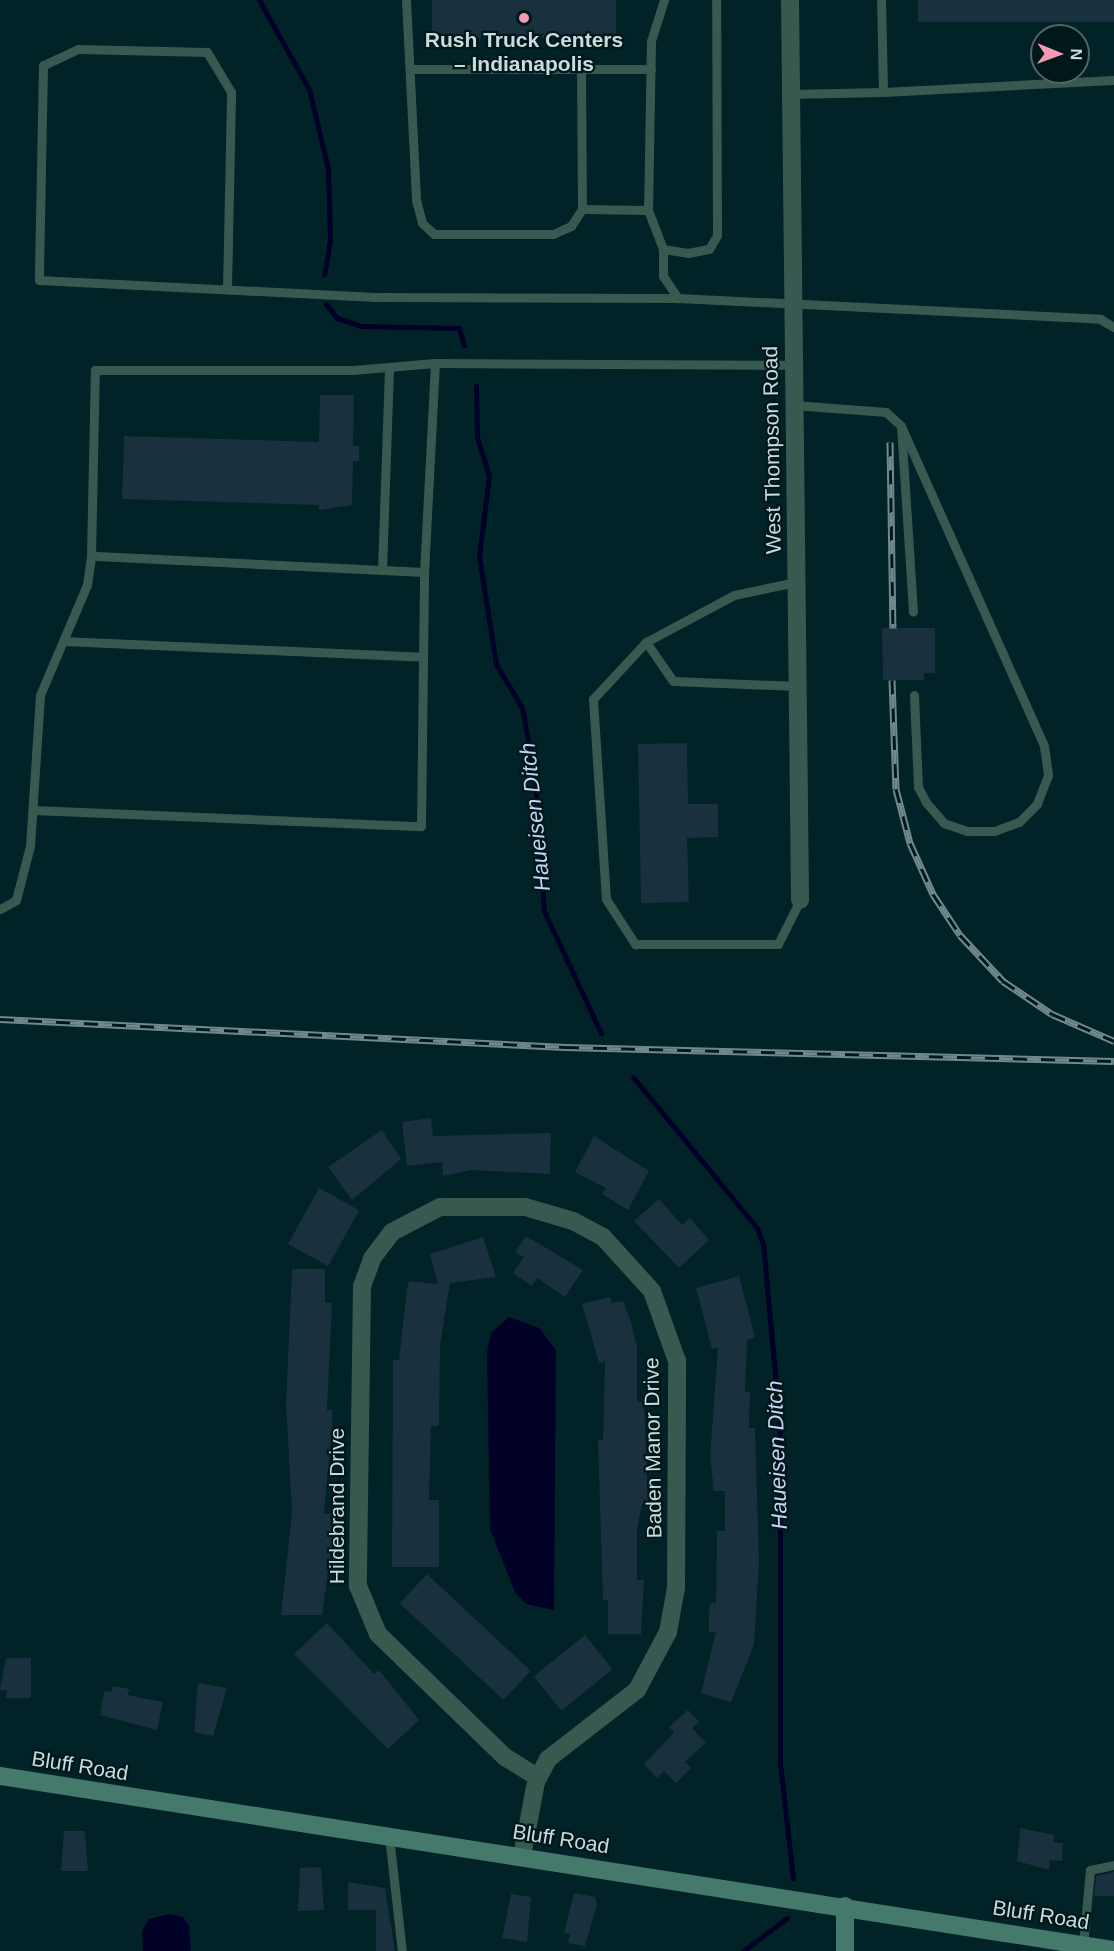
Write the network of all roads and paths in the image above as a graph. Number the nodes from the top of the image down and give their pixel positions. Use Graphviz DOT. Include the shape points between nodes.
graph roads {
  1 [pos="406,0"];
  2 [pos="664,0"];
  3 [pos="716,0"];
  4 [pos="790,0"];
  5 [pos="881,0"];
  6 [pos="410,69"];
  7 [pos="581,69"];
  8 [pos="651,69"];
  9 [pos="1114,80"];
  10 [pos="882,92"];
  11 [pos="790,94"];
  12 [pos="582,209"];
  13 [pos="648,210"];
  14 [pos="663,249"];
  15 [pos="227,288"];
  16 [pos="678,298"];
  17 [pos="792,302"];
  18 [pos="1114,327"];
  19 [pos="435,363"];
  20 [pos="793,365"];
  21 [pos="389,367"];
  22 [pos="794,405"];
  23 [pos="901,426"];
  24 [pos="91,556"];
  25 [pos="382,570"];
  26 [pos="424,572"];
  27 [pos="796,582"];
  28 [pos="913,612"];
  29 [pos="63,642"];
  30 [pos="646,642"];
  31 [pos="423,657"];
  32 [pos="798,686"];
  33 [pos="914,695"];
  34 [pos="33,810"];
  35 [pos="800,900"];
  36 [pos="0,909"];
  37 [pos="388,1237"];
  38 [pos="0,1776"];
  39 [pos="538,1778"];
  40 [pos="389,1836"];
  41 [pos="522,1856"];
  42 [pos="1114,1865"];
  43 [pos="845,1906"];
  44 [pos="1083,1945"];
  45 [pos="1114,1950"];
  46 [pos="402,1951"];
  47 [pos="845,1951"];
  1 -- 6 [label="lane"];
  2 -- 8 [label="lane" via="653,28"];
  3 -- 14 [label="lane" via="717,235 709,249 688,253"];
  4 -- 11 [label="street, West Thompson Road"];
  5 -- 10 [label="lane"];
  6 -- 7 [label="lane"];
  6 -- 12 [label="lane" via="416,200 422,223 434,234 552,234 571,226"];
  7 -- 8 [label="lane"];
  7 -- 12 [label="lane"];
  8 -- 13 [label="lane"];
  9 -- 10 [label="lane"];
  10 -- 11 [label="lane"];
  11 -- 17 [label="street, West Thompson Road"];
  12 -- 13 [label="lane"];
  13 -- 14 [label="lane"];
  14 -- 16 [label="lane" via="663,276"];
  15 -- 15 [label="lane" via="39,280 43,65 78,49 207,52 231,92"];
  15 -- 16 [label="lane" via="380,297"];
  16 -- 17 [label="lane"];
  17 -- 18 [label="lane" via="1100,319"];
  17 -- 20 [label="street, West Thompson Road"];
  19 -- 20 [label="lane"];
  19 -- 21 [label="lane"];
  19 -- 26 [label="lane"];
  20 -- 22 [label="street, West Thompson Road"];
  21 -- 24 [label="lane" via="95,370"];
  21 -- 25 [label="lane"];
  22 -- 23 [label="lane" via="886,412"];
  22 -- 27 [label="street, West Thompson Road"];
  23 -- 28 [label="lane"];
  23 -- 33 [label="lane" via="1044,746 1048,775 1037,804 1019,822 994,831 967,831 944,823 926,802 918,787"];
  24 -- 25 [label="lane"];
  24 -- 29 [label="lane" via="87,585"];
  25 -- 26 [label="lane"];
  26 -- 31 [label="lane"];
  27 -- 30 [label="lane" via="734,595"];
  27 -- 32 [label="street, West Thompson Road"];
  29 -- 31 [label="lane"];
  29 -- 34 [label="lane" via="40,694"];
  30 -- 32 [label="lane" via="673,681"];
  30 -- 35 [label="lane" via="593,699 606,899 635,944 778,944"];
  31 -- 34 [label="lane" via="421,826"];
  32 -- 35 [label="street, West Thompson Road"];
  34 -- 36 [label="lane" via="16,900"];
  37 -- 39 [label="street, Hildebrand Drive" via="366,1272 360,1300 361,1600 378,1634 505,1756"];
  37 -- 39 [label="street, Baden Manor Drive" via="417,1215 456,1205 525,1207 573,1221 630,1261 652,1291 673,1342 678,1379 676,1588 668,1632 637,1690 562,1746"];
  38 -- 40 [label="main road, Bluff Road"];
  39 -- 41 [label="street, Baden Manor Drive"];
  40 -- 41 [label="main road, Bluff Road"];
  40 -- 46 [label="lane"];
  41 -- 43 [label="main road, Bluff Road"];
  42 -- 44 [label="lane" via="1090,1870"];
  43 -- 44 [label="main road, Bluff Road"];
  43 -- 47 [label="main road"];
  44 -- 45 [label="main road, Bluff Road"];
}
